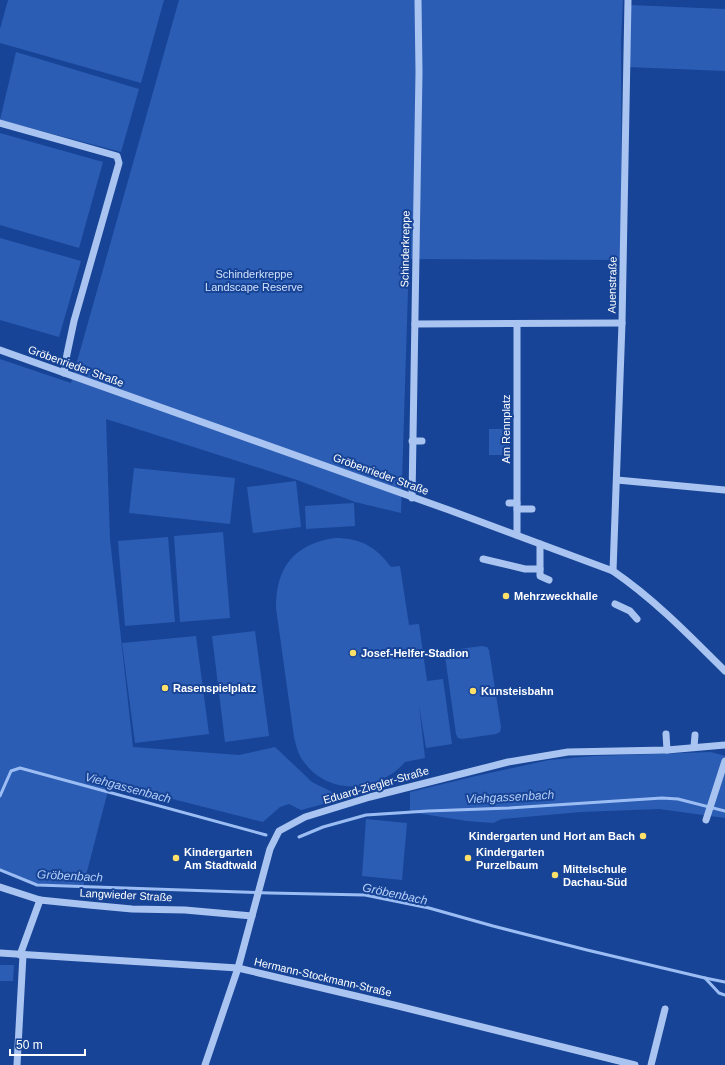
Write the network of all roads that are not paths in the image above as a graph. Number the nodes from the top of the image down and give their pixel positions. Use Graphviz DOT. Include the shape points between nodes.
graph roads {
  1 [pos="418,0"];
  2 [pos="628,0"];
  3 [pos="0,123"];
  4 [pos="622,323"];
  5 [pos="415,324"];
  6 [pos="517,324"];
  7 [pos="0,350"];
  8 [pos="64,373"];
  9 [pos="412,441"];
  10 [pos="422,441"];
  11 [pos="412,472"];
  12 [pos="420,472"];
  13 [pos="617,480"];
  14 [pos="725,490"];
  15 [pos="412,498"];
  16 [pos="509,503"];
  17 [pos="517,506"];
  18 [pos="532,509"];
  19 [pos="517,535"];
  20 [pos="540,544"];
  21 [pos="483,559"];
  22 [pos="540,569"];
  23 [pos="612,571"];
  24 [pos="549,580"];
  25 [pos="615,604"];
  26 [pos="637,619"];
  27 [pos="725,670"];
  28 [pos="666,734"];
  29 [pos="695,735"];
  30 [pos="725,745"];
  31 [pos="694,747"];
  32 [pos="667,750"];
  33 [pos="725,761"];
  34 [pos="706,820"];
  35 [pos="0,888"];
  36 [pos="40,900"];
  37 [pos="252,916"];
  38 [pos="0,953"];
  39 [pos="21,955"];
  40 [pos="238,968"];
  41 [pos="665,1009"];
  42 [pos="17,1065"];
  43 [pos="205,1065"];
  44 [pos="635,1065"];
  45 [pos="651,1065"];
  1 -- 5 [label="street, Schinderkreppe" via="418,304"];
  2 -- 4 [label="street, Auenstraße"];
  3 -- 8 [label="street" via="117,156 119,163 74,321"];
  4 -- 6 [label="street"];
  4 -- 13 [label="street, Auenstraße"];
  5 -- 6 [label="street"];
  5 -- 9 [label="street, Schinderkreppe" via="417,409"];
  6 -- 17 [label="street, Am Rennplatz"];
  7 -- 8 [label="street, Gröbenrieder Straße"];
  8 -- 15 [label="street, Gröbenrieder Straße"];
  9 -- 10 [label="street"];
  9 -- 11 [label="street, Schinderkreppe"];
  11 -- 12 [label="street"];
  11 -- 15 [label="street, Schinderkreppe"];
  13 -- 14 [label="street"];
  13 -- 23 [label="street, Auenstraße"];
  15 -- 19 [label="street, Gröbenrieder Straße"];
  16 -- 17 [label="street"];
  17 -- 18 [label="street"];
  17 -- 19 [label="street, Am Rennplatz"];
  19 -- 20 [label="street, Gröbenrieder Straße"];
  20 -- 22 [label="street"];
  20 -- 23 [label="street, Gröbenrieder Straße"];
  21 -- 22 [label="street" via="525,569"];
  22 -- 24 [label="street" via="540,576"];
  23 -- 27 [label="street, Gröbenrieder Straße" via="635,586 664,611"];
  25 -- 26 [label="street" via="630,611"];
  28 -- 32 [label="street"];
  29 -- 31 [label="street"];
  30 -- 31 [label="street, Eduard-Ziegler-Straße"];
  31 -- 32 [label="street, Eduard-Ziegler-Straße"];
  32 -- 37 [label="street, Eduard-Ziegler-Straße" via="568,752 508,762 378,795 305,817 279,831 270,849"];
  33 -- 34 [label="street"];
  35 -- 36 [label="street, Langwieder Straße"];
  36 -- 37 [label="street, Langwieder Straße"];
  36 -- 39 [label="street"];
  37 -- 40 [label="street, Eduard-Ziegler-Straße"];
  38 -- 39 [label="street, Hermann-Stockmann-Straße"];
  39 -- 40 [label="street, Hermann-Stockmann-Straße"];
  39 -- 42 [label="street"];
  40 -- 43 [label="street, Eduard-Ziegler-Straße"];
  40 -- 44 [label="street, Hermann-Stockmann-Straße"];
  41 -- 45 [label="street"];
}
